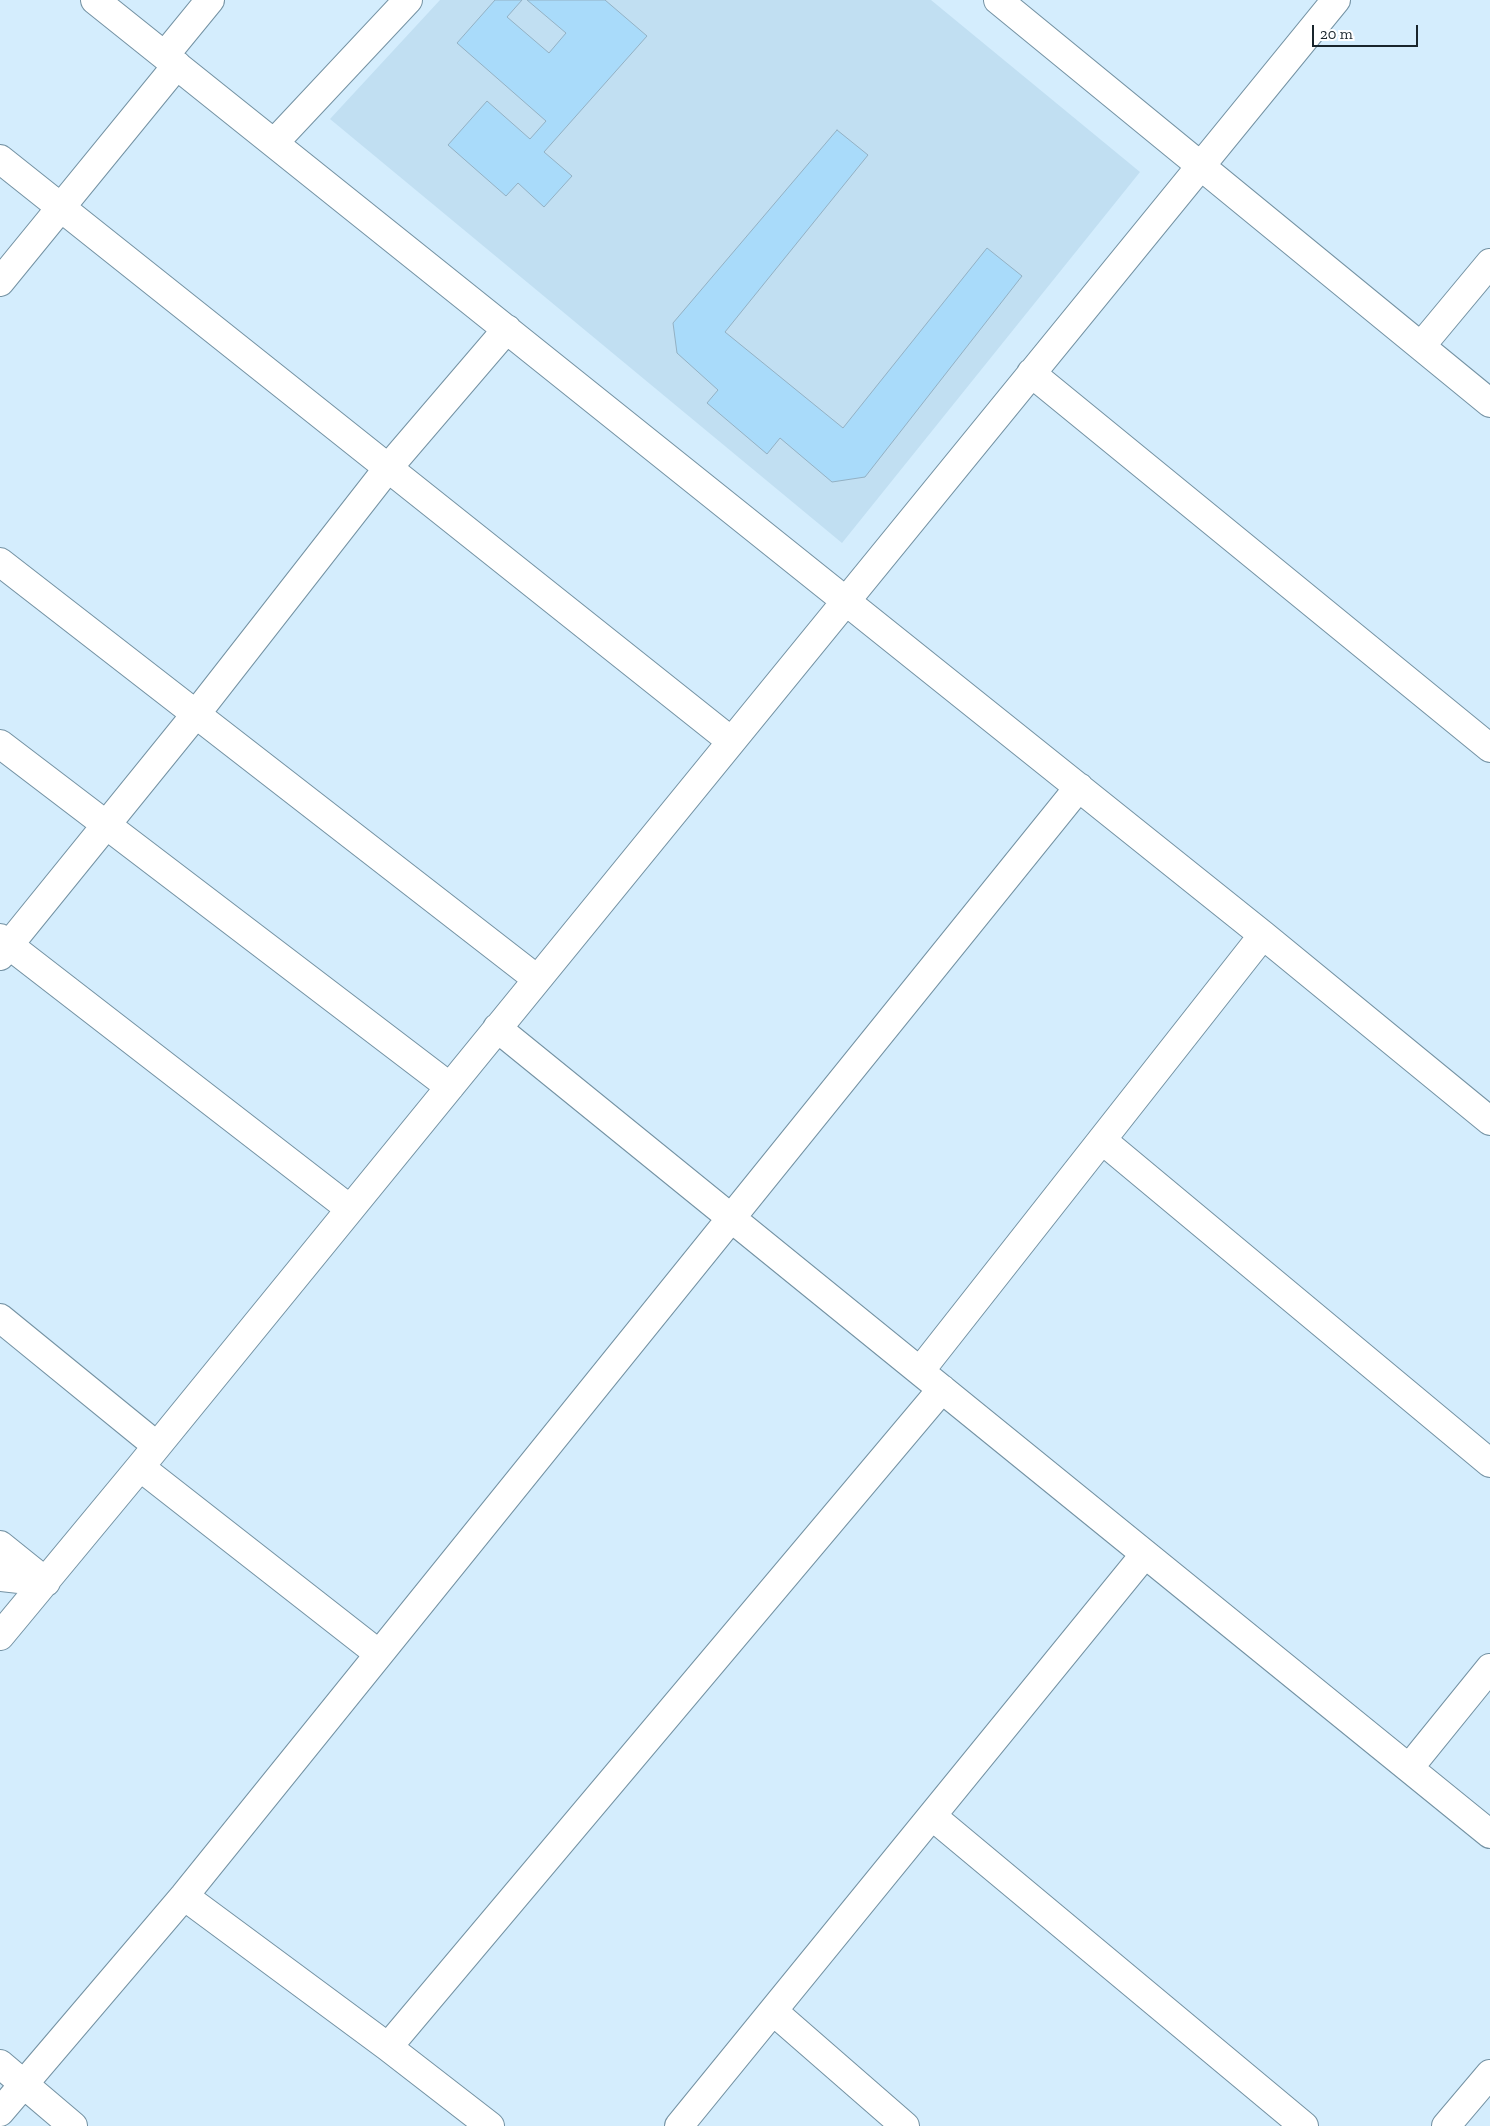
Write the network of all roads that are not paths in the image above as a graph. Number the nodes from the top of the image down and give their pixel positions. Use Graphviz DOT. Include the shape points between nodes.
graph roads {
  1 [pos="95,0"];
  2 [pos="210,0"];
  3 [pos="408,0"];
  4 [pos="998,0"];
  5 [pos="1336,0"];
  6 [pos="171,60"];
  7 [pos="274,143"];
  8 [pos="0,160"];
  9 [pos="1201,166"];
  10 [pos="60,207"];
  11 [pos="1490,263"];
  12 [pos="0,282"];
  13 [pos="507,329"];
  14 [pos="1421,346"];
  15 [pos="1031,373"];
  16 [pos="1490,403"];
  17 [pos="388,468"];
  18 [pos="0,562"];
  19 [pos="846,600"];
  20 [pos="196,714"];
  21 [pos="731,741"];
  22 [pos="0,744"];
  23 [pos="1490,748"];
  24 [pos="1079,787"];
  25 [pos="106,824"];
  26 [pos="1262,935"];
  27 [pos="3,947"];
  28 [pos="537,979"];
  29 [pos="497,1028"];
  30 [pos="450,1086"];
  31 [pos="1490,1121"];
  32 [pos="1102,1140"];
  33 [pos="350,1209"];
  34 [pos="731,1218"];
  35 [pos="0,1318"];
  36 [pos="920,1371"];
  37 [pos="942,1389"];
  38 [pos="157,1446"];
  39 [pos="1490,1463"];
  40 [pos="140,1467"];
  41 [pos="0,1544"];
  42 [pos="1145,1554"];
  43 [pos="0,1577"];
  44 [pos="46,1582"];
  45 [pos="0,1636"];
  46 [pos="379,1654"];
  47 [pos="1490,1668"];
  48 [pos="1409,1768"];
  49 [pos="932,1816"];
  50 [pos="1490,1834"];
  51 [pos="184,1896"];
  52 [pos="773,2011"];
  53 [pos="388,2047"];
  54 [pos="0,2064"];
  55 [pos="1490,2074"];
  56 [pos="24,2084"];
  57 [pos="0,2112"];
  58 [pos="73,2126"];
  59 [pos="490,2126"];
  60 [pos="679,2126"];
  61 [pos="905,2126"];
  62 [pos="1304,2126"];
  63 [pos="1446,2126"];
  1 -- 6 [label="street"];
  2 -- 6 [label="street"];
  3 -- 7 [label="street"];
  4 -- 9 [label="street"];
  5 -- 9 [label="street"];
  6 -- 7 [label="street"];
  6 -- 10 [label="street"];
  7 -- 13 [label="street"];
  8 -- 10 [label="street"];
  9 -- 14 [label="street"];
  9 -- 15 [label="street"];
  10 -- 12 [label="street"];
  10 -- 17 [label="street"];
  11 -- 14 [label="street"];
  13 -- 17 [label="street"];
  13 -- 19 [label="street"];
  14 -- 16 [label="street"];
  15 -- 19 [label="street"];
  15 -- 23 [label="street"];
  17 -- 20 [label="street"];
  17 -- 21 [label="street"];
  18 -- 20 [label="street"];
  19 -- 21 [label="street"];
  19 -- 24 [label="street"];
  20 -- 25 [label="street"];
  20 -- 28 [label="street"];
  21 -- 28 [label="street"];
  22 -- 25 [label="street"];
  24 -- 26 [label="street"];
  24 -- 34 [label="street"];
  25 -- 27 [label="street"];
  25 -- 30 [label="street"];
  26 -- 31 [label="street"];
  26 -- 32 [label="street"];
  27 -- 33 [label="street"];
  28 -- 29 [label="street"];
  29 -- 30 [label="street"];
  29 -- 34 [label="street"];
  30 -- 33 [label="street"];
  32 -- 36 [label="street"];
  32 -- 39 [label="street"];
  33 -- 38 [label="street"];
  34 -- 36 [label="street"];
  34 -- 46 [label="street"];
  35 -- 38 [label="street"];
  36 -- 37 [label="street"];
  37 -- 42 [label="street"];
  37 -- 53 [label="street"];
  38 -- 40 [label="street"];
  40 -- 44 [label="street"];
  40 -- 46 [label="street"];
  41 -- 44 [label="street"];
  42 -- 48 [label="street"];
  42 -- 49 [label="street"];
  43 -- 44 [label="street"];
  44 -- 45 [label="street"];
  46 -- 51 [label="street"];
  47 -- 48 [label="street"];
  48 -- 50 [label="street"];
  49 -- 52 [label="street"];
  49 -- 62 [label="street"];
  51 -- 53 [label="street"];
  51 -- 56 [label="street"];
  52 -- 60 [label="street"];
  52 -- 61 [label="street"];
  53 -- 59 [label="street"];
  54 -- 56 [label="street"];
  55 -- 63 [label="street"];
  56 -- 57 [label="street"];
  56 -- 58 [label="street"];
}
